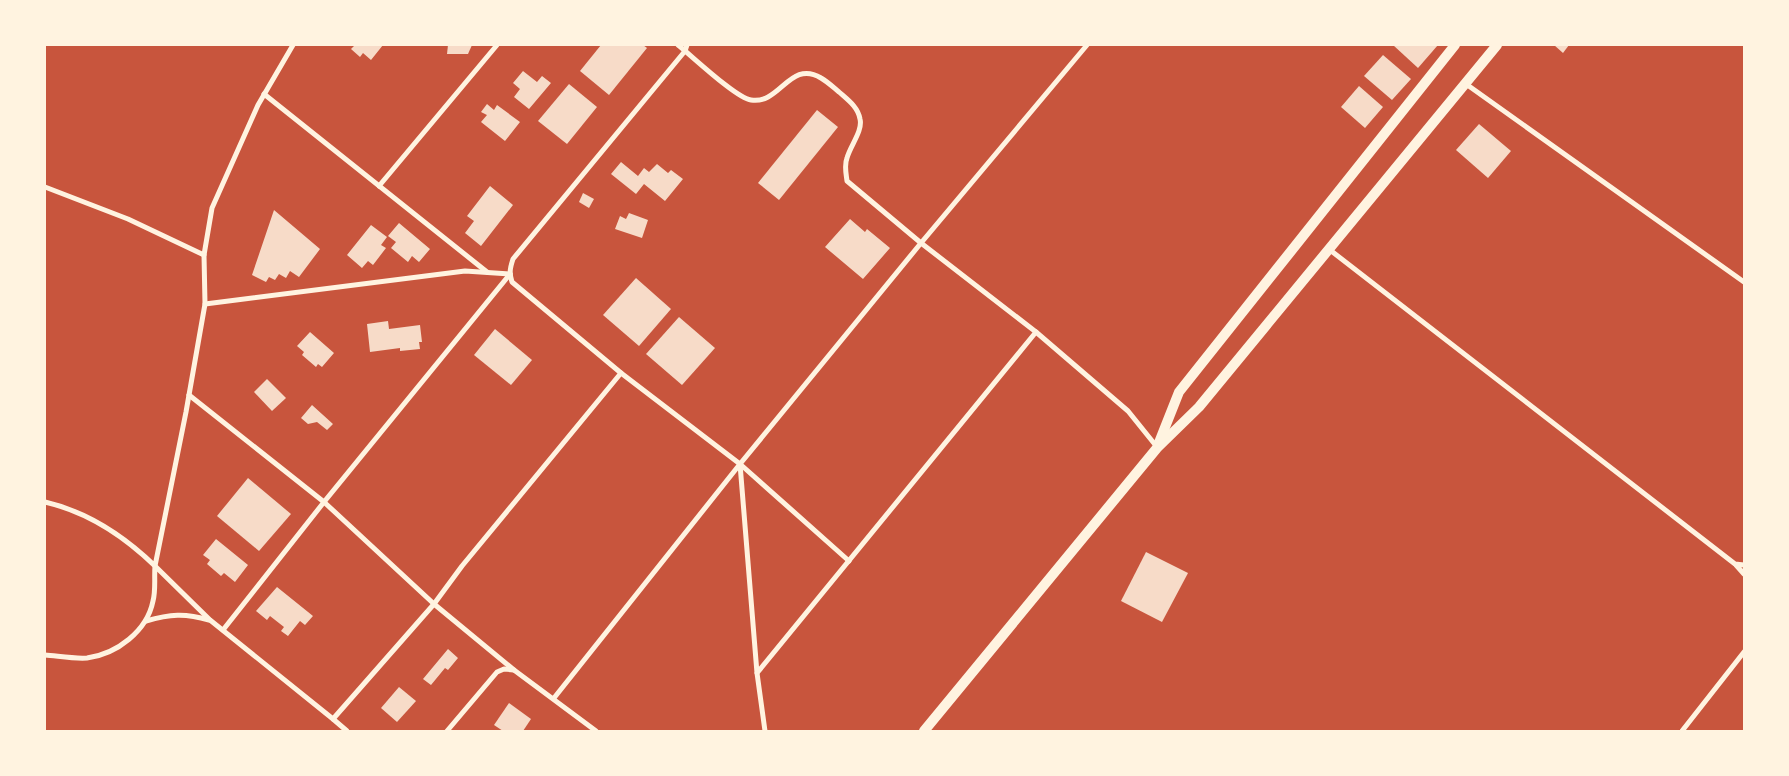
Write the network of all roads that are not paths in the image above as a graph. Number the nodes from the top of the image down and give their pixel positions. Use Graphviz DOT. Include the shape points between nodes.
graph roads {
  1 [pos="293,45"];
  2 [pos="497,45"];
  3 [pos="678,45"];
  4 [pos="1086,45"];
  5 [pos="1455,45"];
  6 [pos="1497,45"];
  7 [pos="686,48"];
  8 [pos="1466,84"];
  9 [pos="264,94"];
  10 [pos="379,186"];
  11 [pos="45,187"];
  12 [pos="921,243"];
  13 [pos="1330,250"];
  14 [pos="204,255"];
  15 [pos="488,273"];
  16 [pos="510,274"];
  17 [pos="1744,282"];
  18 [pos="205,304"];
  19 [pos="1036,332"];
  20 [pos="621,373"];
  21 [pos="189,395"];
  22 [pos="1157,448"];
  23 [pos="740,464"];
  24 [pos="45,502"];
  25 [pos="324,502"];
  26 [pos="849,561"];
  27 [pos="1735,564"];
  28 [pos="1744,565"];
  29 [pos="155,566"];
  30 [pos="1744,574"];
  31 [pos="434,604"];
  32 [pos="210,620"];
  33 [pos="146,621"];
  34 [pos="223,630"];
  35 [pos="1744,652"];
  36 [pos="45,655"];
  37 [pos="514,670"];
  38 [pos="757,673"];
  39 [pos="554,698"];
  40 [pos="333,719"];
  41 [pos="1689,722"];
  42 [pos="347,731"];
  43 [pos="447,731"];
  44 [pos="596,731"];
  45 [pos="765,731"];
  46 [pos="925,731"];
  47 [pos="1682,731"];
  48 [pos="1690,731"];
  1 -- 9 [label="street"];
  2 -- 10 [label="street"];
  3 -- 7 [label="street"];
  4 -- 12 [label="street"];
  5 -- 22 [label="main road" via="1179,392"];
  6 -- 8 [label="main road"];
  7 -- 12 [label="street" via="723,83 753,101 770,97 797,74 822,78 852,103 861,121 846,160 848,181"];
  7 -- 16 [label="street" via="513,259"];
  8 -- 13 [label="main road"];
  8 -- 17 [label="street"];
  9 -- 10 [label="street"];
  9 -- 14 [label="street" via="212,208"];
  10 -- 15 [label="street"];
  11 -- 14 [label="street" via="128,219"];
  12 -- 19 [label="street"];
  12 -- 23 [label="street"];
  13 -- 22 [label="main road" via="1199,407"];
  13 -- 27 [label="street"];
  14 -- 18 [label="street"];
  15 -- 16 [label="street"];
  15 -- 18 [label="street" via="465,271"];
  16 -- 20 [label="street" via="512,282"];
  16 -- 25 [label="street"];
  18 -- 21 [label="street"];
  19 -- 22 [label="street" via="1128,411"];
  19 -- 26 [label="street"];
  20 -- 23 [label="street"];
  20 -- 31 [label="street"];
  21 -- 25 [label="street"];
  21 -- 29 [label="street"];
  22 -- 46 [label="main road"];
  23 -- 26 [label="street"];
  23 -- 38 [label="street"];
  23 -- 39 [label="street"];
  24 -- 29 [label="street" via="95,520 135,547"];
  25 -- 31 [label="street"];
  25 -- 34 [label="street"];
  26 -- 38 [label="street"];
  27 -- 28 [label="street"];
  27 -- 30 [label="street"];
  29 -- 32 [label="street"];
  29 -- 33 [label="street" via="154,601"];
  31 -- 37 [label="street"];
  31 -- 40 [label="street"];
  32 -- 33 [label="street" via="183,614"];
  32 -- 34 [label="street"];
  33 -- 36 [label="street" via="138,632 109,652 87,658"];
  34 -- 40 [label="street"];
  35 -- 41 [label="street"];
  37 -- 39 [label="street"];
  37 -- 43 [label="street" via="498,672"];
  38 -- 45 [label="street"];
  39 -- 44 [label="street"];
  40 -- 42 [label="street"];
  41 -- 47 [label="street"];
  41 -- 48 [label="street"];
}
